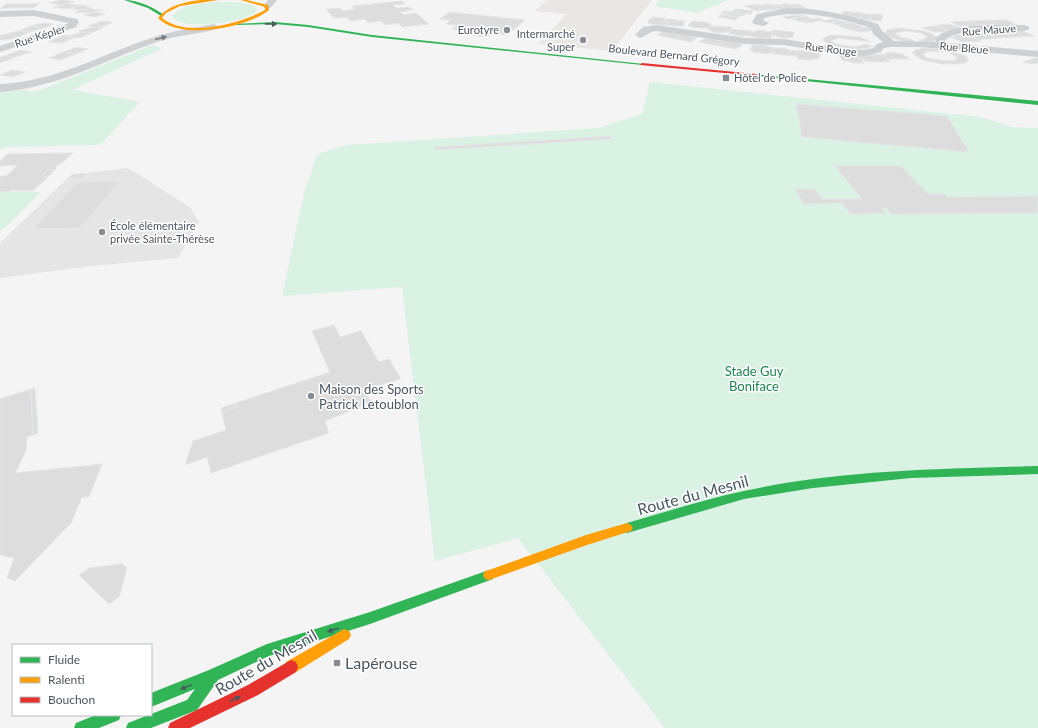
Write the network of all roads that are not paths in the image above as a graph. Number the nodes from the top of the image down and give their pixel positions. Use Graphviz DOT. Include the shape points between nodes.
graph roads {
  1 [pos="126,0"];
  2 [pos="185,0"];
  3 [pos="216,0"];
  4 [pos="243,0"];
  5 [pos="204,1"];
  6 [pos="273,8"];
  7 [pos="0,14"];
  8 [pos="162,18"];
  9 [pos="764,23"];
  10 [pos="235,24"];
  11 [pos="308,26"];
  12 [pos="214,27"];
  13 [pos="1025,28"];
  14 [pos="640,35"];
  15 [pos="891,44"];
  16 [pos="944,47"];
  17 [pos="0,49"];
  18 [pos="124,51"];
  19 [pos="1038,54"];
  20 [pos="0,88"];
  21 [pos="1038,103"];
  22 [pos="1038,470"];
  23 [pos="370,618"];
  24 [pos="213,675"];
  25 [pos="152,700"];
  26 [pos="111,716"];
  27 [pos="81,728"];
  28 [pos="133,728"];
  29 [pos="175,728"];
  1 -- 8 [label="street" via="149,7"];
  2 -- 5 [label="street"];
  3 -- 5 [label="street"];
  4 -- 6 [label="street, Boulevard Bernard Grégory"];
  5 -- 8 [label="street" via="177,7"];
  6 -- 10 [label="street" via="258,18"];
  6 -- 11 [label="street, Boulevard Bernard Grégory"];
  7 -- 17 [label="street, Rue Képler" via="34,13 74,21 73,25"];
  8 -- 12 [label="street" via="181,27"];
  8 -- 18 [label="street"];
  9 -- 15 [label="street" via="757,22 760,16 784,12 808,12 841,17 875,26 877,32"];
  10 -- 11 [label="street, Boulevard Bernard Grégory, one-way"];
  10 -- 12 [label="street"];
  11 -- 21 [label="street, Boulevard Bernard Grégory" via="516,52"];
  18 -- 12 [label="street, one-way" via="159,38"];
  13 -- 16 [label="street, Rue Mauve" via="988,28 954,32 942,36 940,39"];
  14 -- 15 [label="street, Rue Rouge" via="646,29 656,28 852,52 877,50 881,46"];
  15 -- 16 [label="street, Rue Bleue"];
  16 -- 19 [label="street, Rue Bleue"];
  18 -- 20 [label="street" via="58,78 31,85"];
  22 -- 23 [label="street, Route du Mesnil" via="974,470 911,474 813,484 744,495 586,540"];
  23 -- 24 [label="street, Route du Mesnil, one-way" via="267,650"];
  29 -- 23 [label="street, Route du Mesnil, one-way" via="254,690"];
  24 -- 25 [label="street, Route du Mesnil, one-way"];
  24 -- 28 [label="street, Route du Mesnil" via="192,705"];
  26 -- 27 [label="street"];
}
